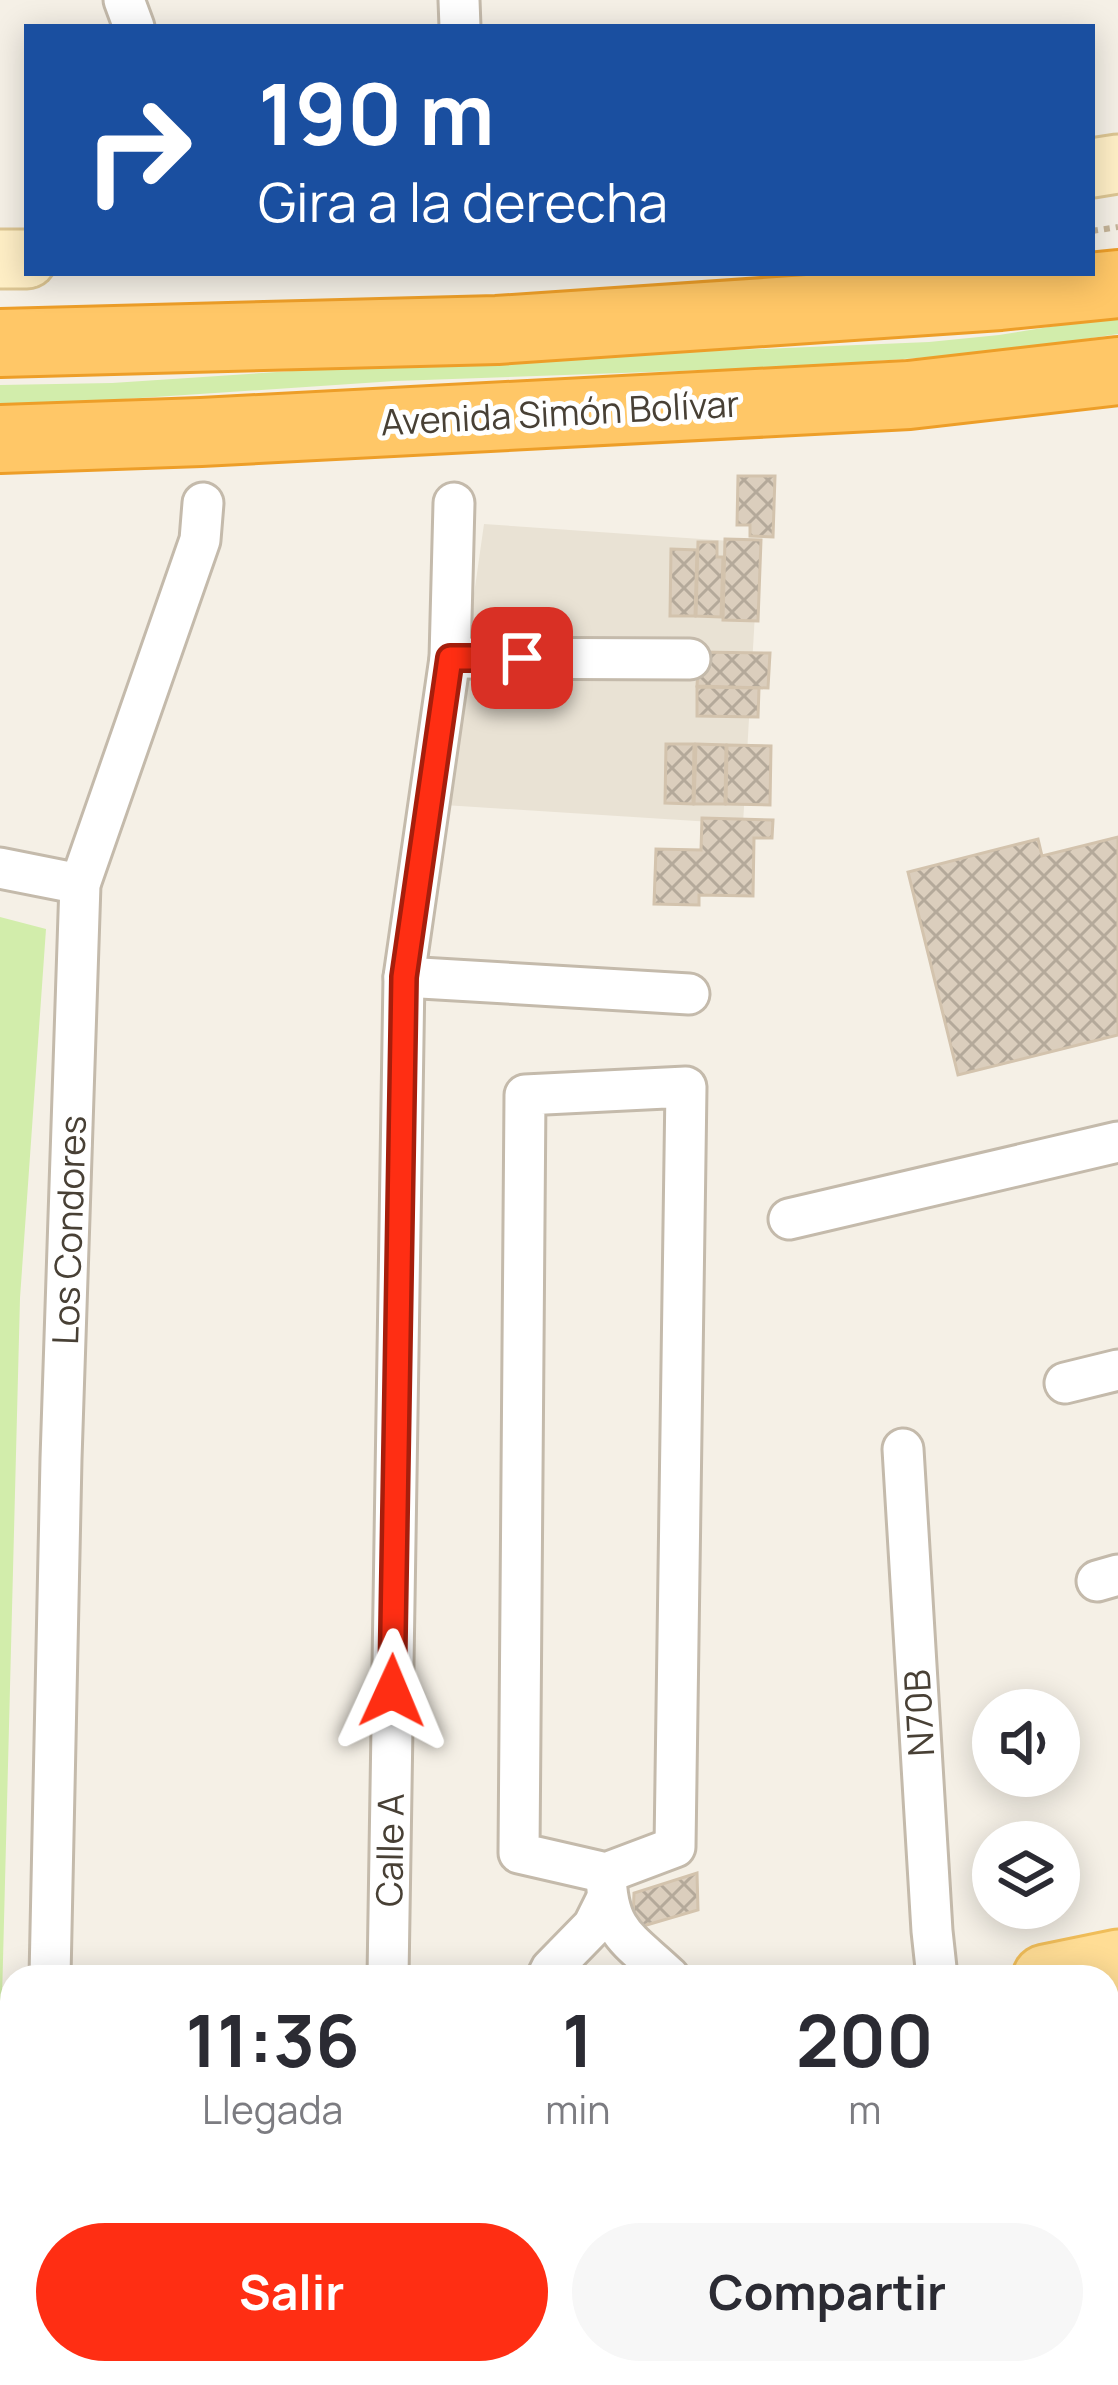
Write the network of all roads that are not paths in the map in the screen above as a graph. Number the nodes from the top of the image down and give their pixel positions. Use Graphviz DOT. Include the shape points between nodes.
graph roads {
  1 [pos="1118,284"];
  2 [pos="0,343"];
  3 [pos="1118,371"];
  4 [pos="0,440"];
  5 [pos="203,503"];
  6 [pos="454,503"];
  7 [pos="450,658"];
  8 [pos="690,659"];
  9 [pos="0,868"];
  10 [pos="80,884"];
  11 [pos="404,977"];
  12 [pos="689,994"];
  13 [pos="1118,1142"];
  14 [pos="789,1219"];
  15 [pos="1118,1370"];
  16 [pos="1065,1383"];
  17 [pos="903,1449"];
  18 [pos="606,1886"];
  19 [pos="50,1965"];
  20 [pos="388,1965"];
  21 [pos="556,1965"];
  22 [pos="656,1965"];
  23 [pos="936,1965"];
  1 -- 2 [label="highway" via="497,330"];
  3 -- 4 [label="highway, Avenida Simón Bolívar" via="909,395"];
  5 -- 10 [label="street, Los Condores" via="200,540"];
  6 -- 7 [label="street, Calle A"];
  7 -- 8 [label="street"];
  7 -- 11 [label="street, Calle A"];
  9 -- 10 [label="street"];
  10 -- 19 [label="street, Los Condores"];
  11 -- 12 [label="street"];
  11 -- 20 [label="street, Calle A"];
  13 -- 14 [label="street"];
  15 -- 16 [label="street"];
  17 -- 23 [label="street, N70B"];
  18 -- 18 [label="street" via="519,1853 525,1095 686,1087 675,1847"];
  18 -- 21 [label="street" via="593,1926"];
  18 -- 22 [label="street" via="616,1928"];
}
